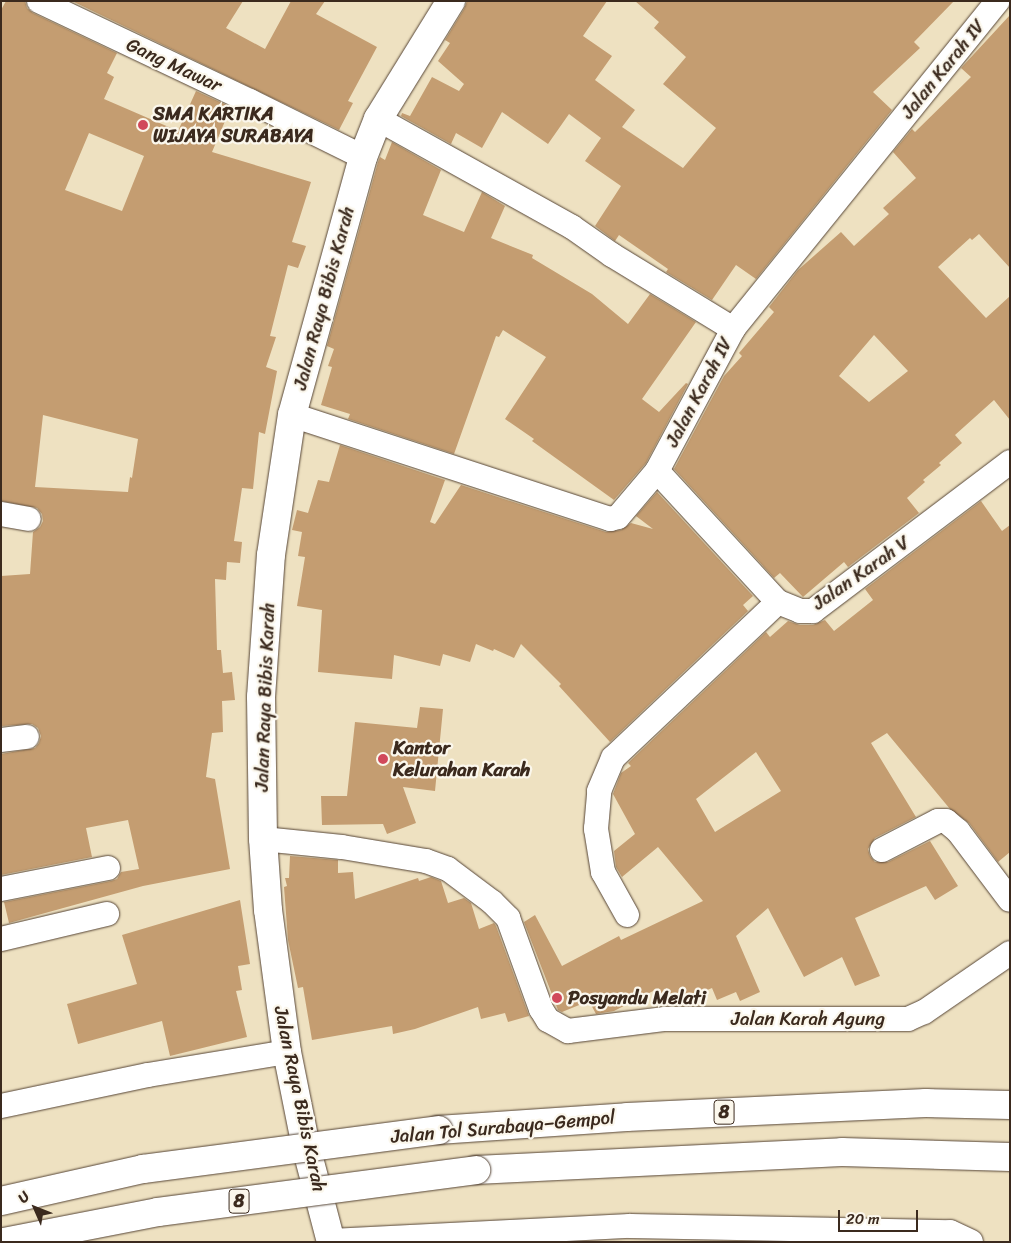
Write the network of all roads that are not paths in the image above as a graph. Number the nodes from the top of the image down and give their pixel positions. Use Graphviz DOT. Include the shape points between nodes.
graph roads {
  1 [pos="39,1"];
  2 [pos="451,1"];
  3 [pos="998,1"];
  4 [pos="378,119"];
  5 [pos="363,157"];
  6 [pos="733,329"];
  7 [pos="292,415"];
  8 [pos="1010,462"];
  9 [pos="657,471"];
  10 [pos="1,514"];
  11 [pos="29,519"];
  12 [pos="778,602"];
  13 [pos="27,737"];
  14 [pos="1,740"];
  15 [pos="262,838"];
  16 [pos="882,850"];
  17 [pos="108,868"];
  18 [pos="1,889"];
  19 [pos="1010,900"];
  20 [pos="107,914"];
  21 [pos="627,915"];
  22 [pos="1,940"];
  23 [pos="1010,953"];
  24 [pos="287,1052"];
  25 [pos="1010,1105"];
  26 [pos="1,1106"];
  27 [pos="1010,1157"];
  28 [pos="1,1201"];
  29 [pos="634,1234"];
  30 [pos="331,1241"];
  31 [pos="4,1242"];
  32 [pos="971,1242"];
  1 -- 5 [label="street, Gang Mawar"];
  2 -- 4 [label="main road, Jalan Raya Bibis Karah"];
  3 -- 6 [label="street, Jalan Karah IV"];
  4 -- 5 [label="main road, Jalan Raya Bibis Karah"];
  4 -- 6 [label="street" via="572,227 612,256"];
  5 -- 7 [label="main road, Jalan Raya Bibis Karah"];
  6 -- 9 [label="street, Jalan Karah IV"];
  7 -- 9 [label="street, Jalan Karah IV" via="610,519 624,511"];
  7 -- 15 [label="main road, Jalan Raya Bibis Karah" via="271,555 261,697"];
  8 -- 12 [label="street, Jalan Karah V" via="813,611 800,611"];
  9 -- 12 [label="street, Jalan Karah V"];
  10 -- 11 [label="street"];
  12 -- 21 [label="street" via="613,758 599,791 596,829 603,872"];
  13 -- 14 [label="street"];
  15 -- 23 [label="street, Jalan Karah Agung" via="342,846 426,861 448,869 508,918 538,1002 548,1020 568,1031 665,1019 908,1019 924,1012"];
  15 -- 24 [label="main road, Jalan Raya Bibis Karah"];
  16 -- 19 [label="street" via="938,821 946,821 958,831"];
  17 -- 18 [label="street"];
  20 -- 22 [label="street"];
  24 -- 26 [label="street" via="148,1075"];
  24 -- 30 [label="main road, Jalan Raya Bibis Karah" via="306,1147"];
  25 -- 28 [label="main road, Jalan Tol Surabaya–Gempol / 8, bridge" via="916,1103 438,1130 143,1169"];
  27 -- 31 [label="main road, 8, bridge" via="842,1152 476,1170 158,1212"];
  29 -- 30 [label="street"];
  29 -- 32 [label="street" via="950,1232"];
}
